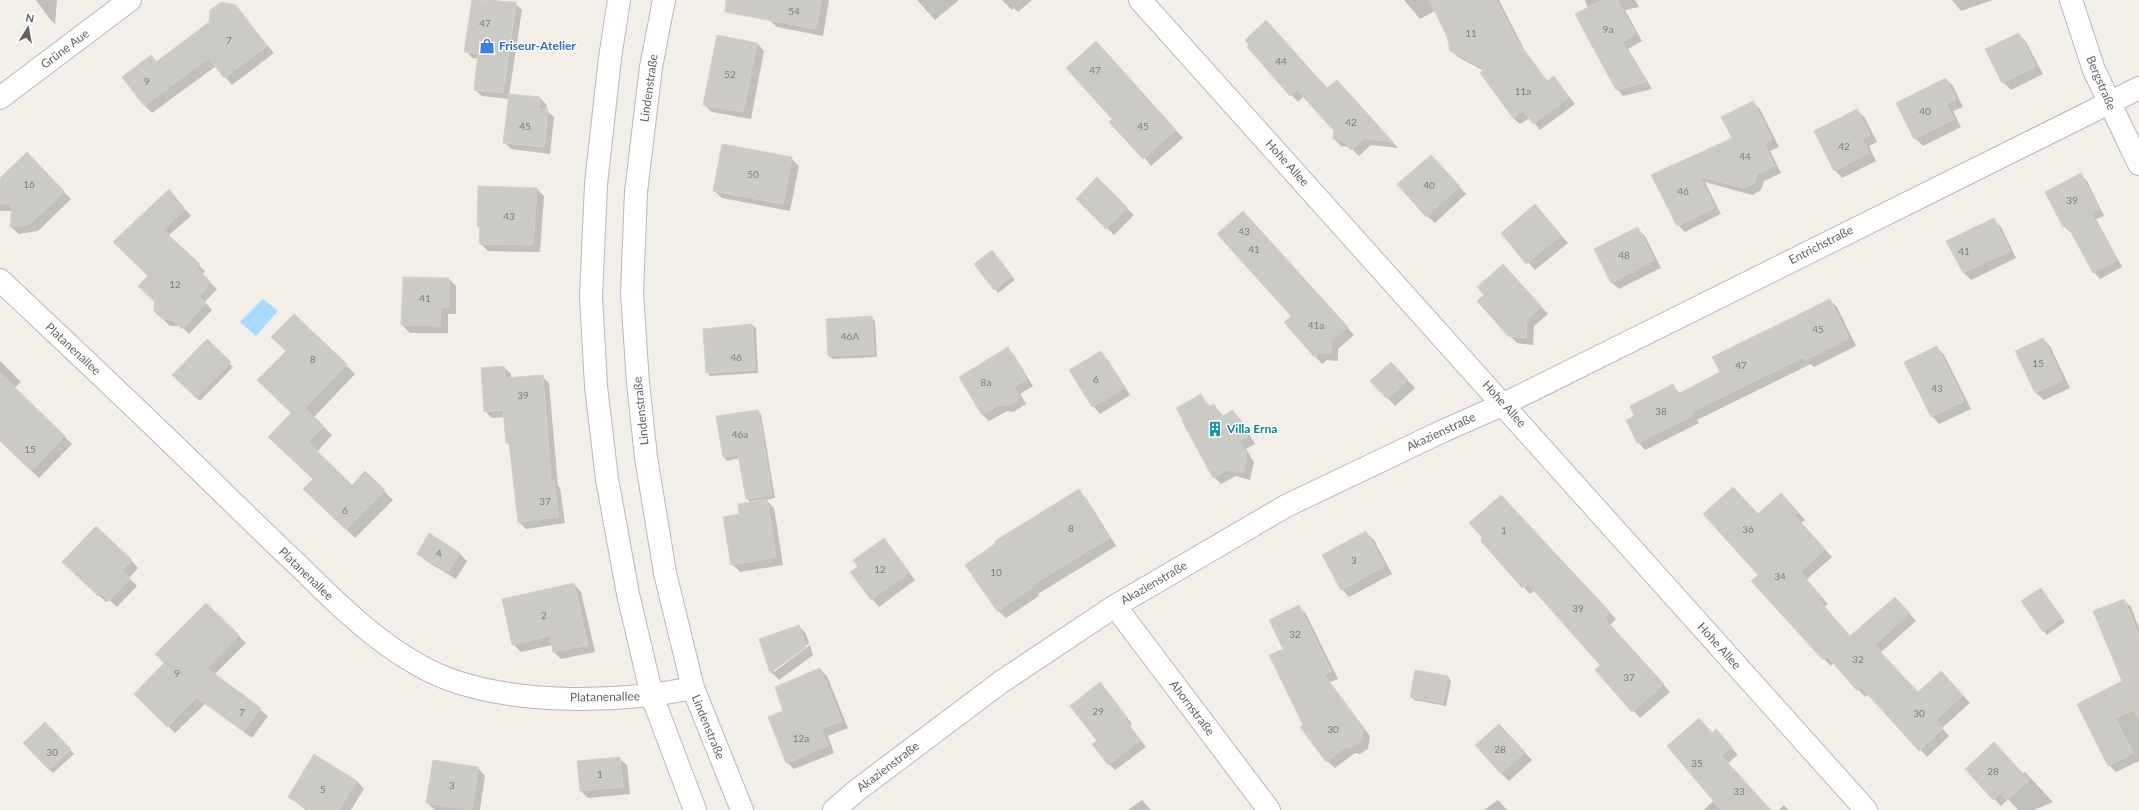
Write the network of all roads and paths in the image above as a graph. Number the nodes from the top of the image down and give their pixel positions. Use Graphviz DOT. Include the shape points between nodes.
graph roads {
  1 [pos="130,0"];
  2 [pos="619,0"];
  3 [pos="664,0"];
  4 [pos="1140,0"];
  5 [pos="2071,0"];
  6 [pos="2139,88"];
  7 [pos="0,98"];
  8 [pos="2108,102"];
  9 [pos="2139,164"];
  10 [pos="0,280"];
  11 [pos="1504,404"];
  12 [pos="1115,606"];
  13 [pos="693,688"];
  14 [pos="652,696"];
  15 [pos="694,810"];
  16 [pos="742,810"];
  17 [pos="834,810"];
  18 [pos="1268,810"];
  19 [pos="1866,810"];
  1 -- 7 [label="street, Grüne Aue"];
  2 -- 14 [label="street" via="596,184 591,297 596,386 607,479 628,594"];
  3 -- 13 [label="street, Lindenstraße" via="651,67 636,192 632,293 646,458 666,573"];
  4 -- 11 [label="street, Hohe Allee"];
  5 -- 8 [label="street, Bergstraße" via="2094,70"];
  6 -- 8 [label="street, Entrichstraße"];
  8 -- 9 [label="street, Bergstraße"];
  8 -- 11 [label="street, Entrichstraße"];
  10 -- 14 [label="street, Platanenallee" via="168,438 333,600 370,632 407,657 447,678 494,692 547,698"];
  11 -- 12 [label="street, Akazienstraße" via="1286,506"];
  11 -- 19 [label="street, Hohe Allee"];
  12 -- 17 [label="street, Akazienstraße" via="1001,682"];
  12 -- 18 [label="street, Ahornstraße"];
  13 -- 14 [label="street, Platanenallee"];
  13 -- 16 [label="street, Lindenstraße"];
  14 -- 15 [label="street"];
}
